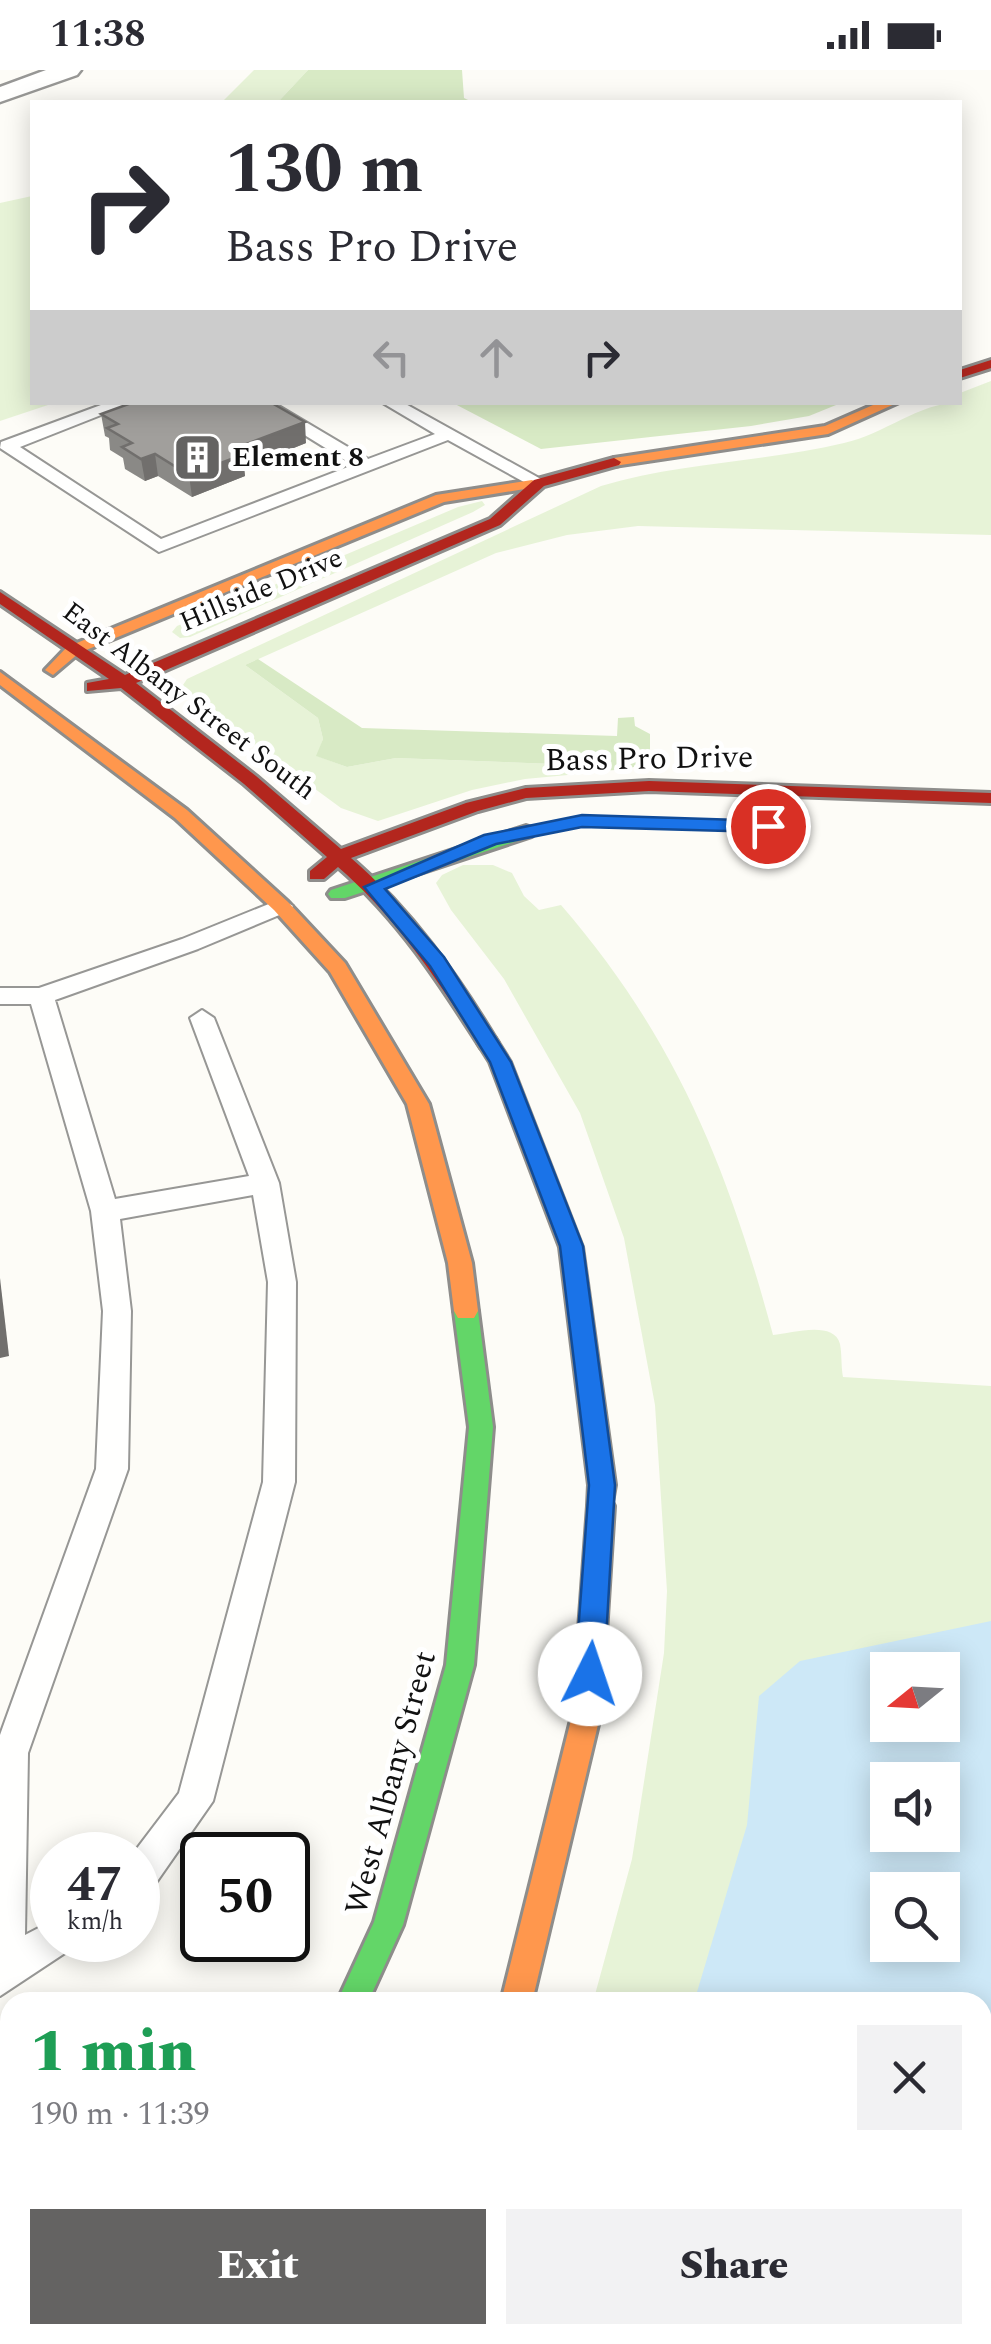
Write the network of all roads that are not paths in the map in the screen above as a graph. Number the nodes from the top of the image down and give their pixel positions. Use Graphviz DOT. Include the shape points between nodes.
graph roads {
  1 [pos="53,72"];
  2 [pos="0,94"];
  3 [pos="991,364"];
  4 [pos="962,373"];
  5 [pos="117,405"];
  6 [pos="265,405"];
  7 [pos="396,405"];
  8 [pos="886,405"];
  9 [pos="450,434"];
  10 [pos="4,443"];
  11 [pos="367,466"];
  12 [pos="539,482"];
  13 [pos="0,597"];
  14 [pos="73,650"];
  15 [pos="0,676"];
  16 [pos="124,682"];
  17 [pos="26,697"];
  18 [pos="991,798"];
  19 [pos="546,828"];
  20 [pos="340,856"];
  21 [pos="373,887"];
  22 [pos="299,902"];
  23 [pos="0,996"];
  24 [pos="41,996"];
  25 [pos="202,1018"];
  26 [pos="265,1183"];
  27 [pos="105,1211"];
  28 [pos="160,1848"];
  29 [pos="30,1954"];
  30 [pos="2,1972"];
  31 [pos="357,1992"];
  32 [pos="518,1992"];
  1 -- 2 [label="street"];
  3 -- 4 [label="main road"];
  5 -- 10 [label="lane"];
  6 -- 11 [label="lane"];
  7 -- 9 [label="lane"];
  8 -- 12 [label="main road, Hillside Drive" via="828,430 633,458"];
  9 -- 11 [label="lane"];
  9 -- 12 [label="lane"];
  10 -- 11 [label="lane" via="159,546"];
  12 -- 14 [label="main road, Hillside Drive" via="441,498"];
  12 -- 16 [label="main road, Hillside Drive" via="495,522"];
  13 -- 14 [label="main road, East Albany Street South"];
  14 -- 16 [label="main road, East Albany Street South"];
  14 -- 17 [label="main road, Hillside Drive"];
  15 -- 17 [label="main road"];
  16 -- 17 [label="main road, Hillside Drive"];
  16 -- 20 [label="main road, East Albany Street South"];
  17 -- 22 [label="main road"];
  18 -- 20 [label="main road, Bass Pro Drive" via="649,786 526,793 472,806"];
  19 -- 21 [label="main road, Bass Pro Drive" via="491,839"];
  20 -- 21 [label="main road"];
  20 -- 22 [label="main road, Bass Pro Drive"];
  21 -- 22 [label="main road, Bass Pro Drive"];
  21 -- 32 [label="main road" via="437,962 500,1062 571,1246 602,1485 587,1712"];
  22 -- 24 [label="lane"];
  22 -- 31 [label="main road, West Albany Street" via="418,1104 460,1264 481,1428 460,1665 388,1925"];
  23 -- 24 [label="lane"];
  24 -- 27 [label="lane"];
  25 -- 26 [label="lane"];
  26 -- 27 [label="lane"];
  26 -- 28 [label="lane" via="282,1282 279,1482 195,1801"];
  27 -- 30 [label="lane" via="117,1311 112,1469 10,1753"];
  29 -- 30 [label="lane"];
}
